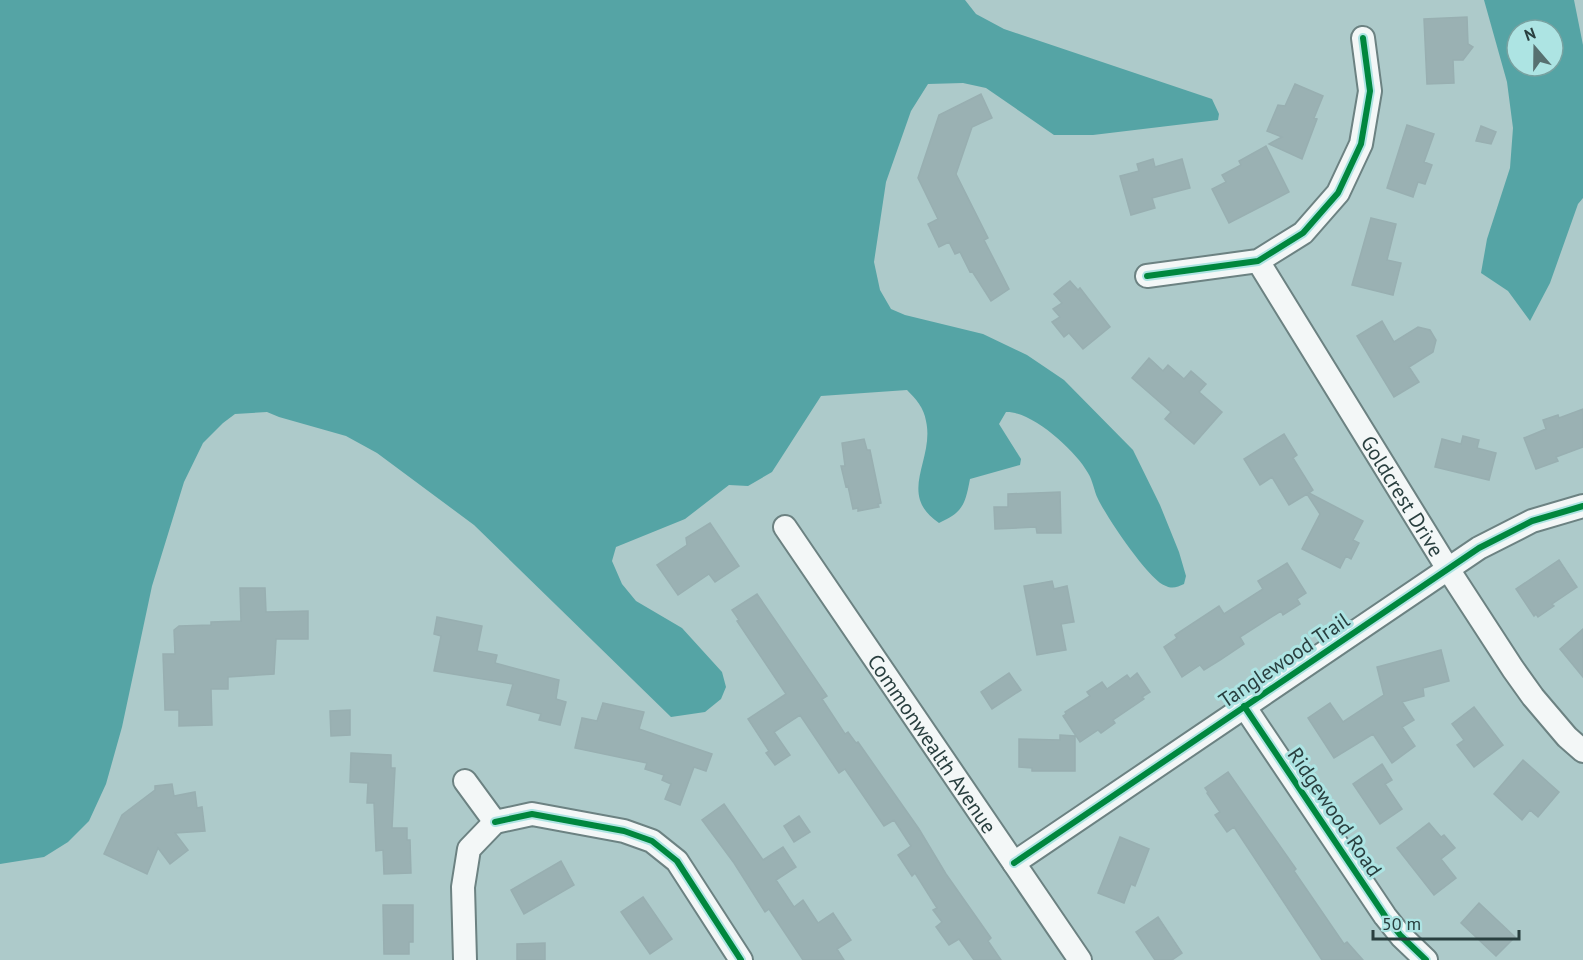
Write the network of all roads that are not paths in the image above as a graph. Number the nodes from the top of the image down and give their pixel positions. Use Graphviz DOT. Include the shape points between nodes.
graph roads {
  1 [pos="1363,38"];
  2 [pos="1258,261"];
  3 [pos="1147,276"];
  4 [pos="1583,506"];
  5 [pos="785,526"];
  6 [pos="1449,569"];
  7 [pos="1244,706"];
  8 [pos="1583,751"];
  9 [pos="465,781"];
  10 [pos="495,822"];
  11 [pos="1014,863"];
  12 [pos="465,960"];
  13 [pos="741,960"];
  14 [pos="1080,960"];
  15 [pos="1426,960"];
  1 -- 2 [label="street" via="1370,91 1361,144 1338,193 1303,233"];
  2 -- 3 [label="street"];
  2 -- 6 [label="street, Goldcrest Drive"];
  4 -- 6 [label="street, Tanglewood Trail" via="1532,521 1479,548"];
  5 -- 11 [label="street, Commonwealth Avenue"];
  6 -- 7 [label="street, Tanglewood Trail"];
  6 -- 8 [label="street, Goldcrest Drive" via="1533,697"];
  7 -- 11 [label="street, Tanglewood Trail"];
  7 -- 15 [label="street, Ridgewood Road" via="1385,916"];
  9 -- 10 [label="street"];
  10 -- 12 [label="street" via="469,849 463,887"];
  10 -- 13 [label="street" via="532,814 624,831 652,841 677,861"];
  11 -- 14 [label="street, Commonwealth Avenue"];
}
